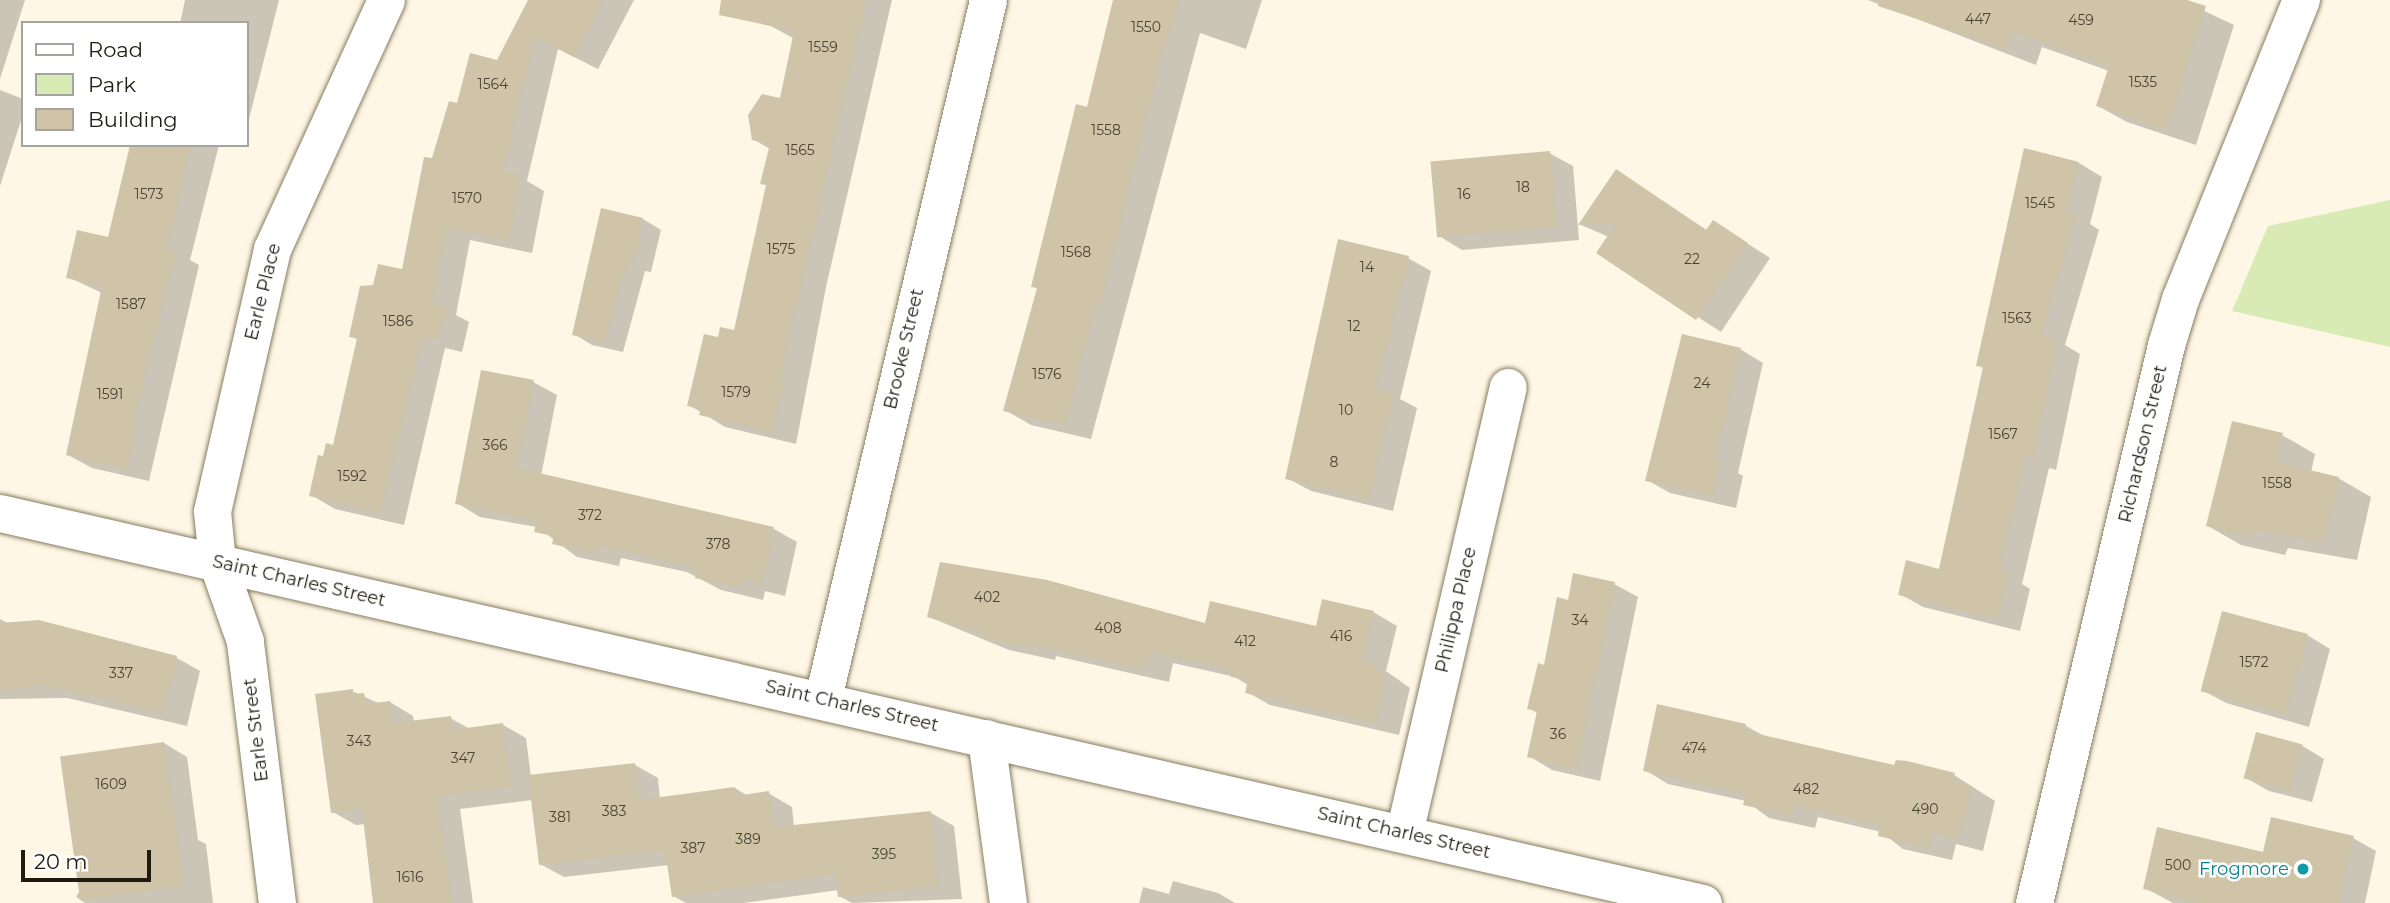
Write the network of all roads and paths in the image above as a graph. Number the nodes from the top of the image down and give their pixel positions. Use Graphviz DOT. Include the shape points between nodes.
graph roads {
  1 [pos="386,0"];
  2 [pos="988,0"];
  3 [pos="2301,0"];
  4 [pos="1508,387"];
  5 [pos="0,513"];
  6 [pos="216,562"];
  7 [pos="823,698"];
  8 [pos="986,738"];
  9 [pos="1404,833"];
  10 [pos="276,903"];
  11 [pos="1008,903"];
  12 [pos="1703,903"];
  13 [pos="2034,903"];
  1 -- 6 [label="street, Earle Place" via="272,249 212,512"];
  2 -- 7 [label="street, Brooke Street"];
  3 -- 13 [label="street, Richardson Street" via="2180,299 2166,345"];
  4 -- 9 [label="street, Philippa Place"];
  5 -- 6 [label="street, Saint Charles Street"];
  6 -- 7 [label="street, Saint Charles Street"];
  6 -- 10 [label="street, Earle Street" via="245,641"];
  7 -- 8 [label="street, Saint Charles Street"];
  8 -- 9 [label="street, Saint Charles Street"];
  8 -- 11 [label="street"];
  9 -- 12 [label="street, Saint Charles Street"];
}
